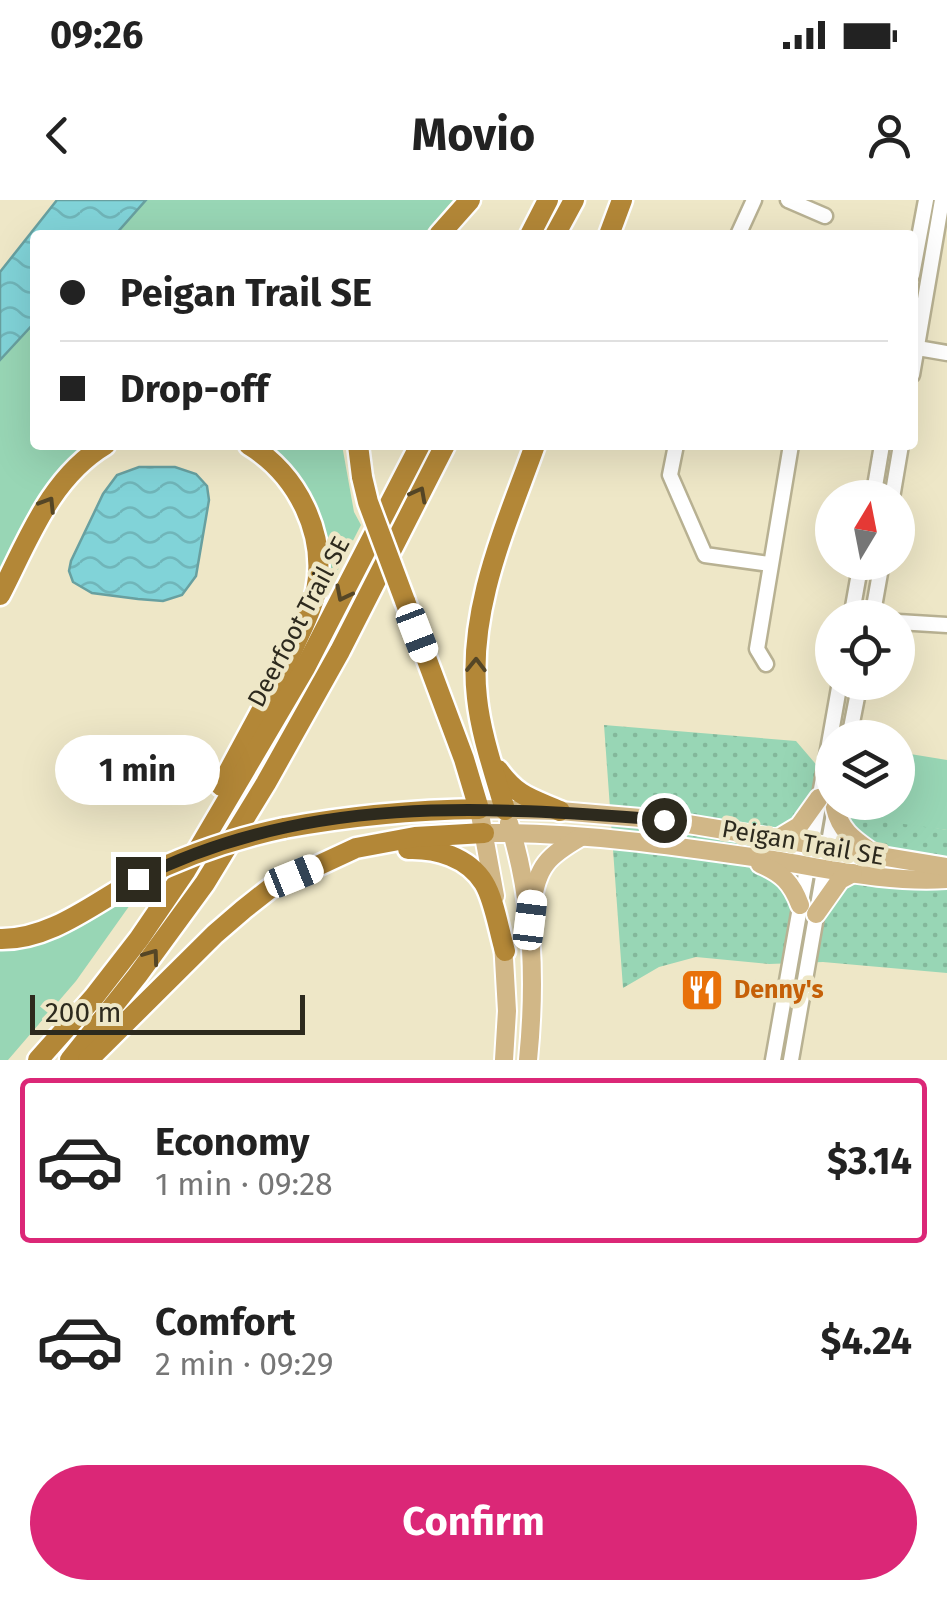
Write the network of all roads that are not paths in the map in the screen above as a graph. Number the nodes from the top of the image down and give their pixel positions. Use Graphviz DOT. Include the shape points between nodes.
graph roads {
  1 [pos="470,200"];
  2 [pos="548,200"];
  3 [pos="574,200"];
  4 [pos="622,200"];
  5 [pos="754,200"];
  6 [pos="788,200"];
  7 [pos="926,200"];
  8 [pos="942,200"];
  9 [pos="826,216"];
  10 [pos="444,230"];
  11 [pos="533,230"];
  12 [pos="558,230"];
  13 [pos="611,230"];
  14 [pos="740,230"];
  15 [pos="918,243"];
  16 [pos="918,332"];
  17 [pos="918,348"];
  18 [pos="947,353"];
  19 [pos="96,450"];
  20 [pos="256,450"];
  21 [pos="359,450"];
  22 [pos="417,450"];
  23 [pos="441,450"];
  24 [pos="533,450"];
  25 [pos="675,450"];
  26 [pos="790,450"];
  27 [pos="881,450"];
  28 [pos="900,450"];
  29 [pos="876,480"];
  30 [pos="895,480"];
  31 [pos="770,564"];
  32 [pos="0,595"];
  33 [pos="915,624"];
  34 [pos="947,625"];
  35 [pos="766,664"];
  36 [pos="491,760"];
  37 [pos="479,809"];
  38 [pos="505,810"];
  39 [pos="560,811"];
  40 [pos="815,814"];
  41 [pos="826,820"];
  42 [pos="838,820"];
  43 [pos="484,833"];
  44 [pos="512,833"];
  45 [pos="584,836"];
  46 [pos="779,838"];
  47 [pos="674,845"];
  48 [pos="817,855"];
  49 [pos="874,855"];
  50 [pos="742,856"];
  51 [pos="336,858"];
  52 [pos="947,867"];
  53 [pos="853,873"];
  54 [pos="947,879"];
  55 [pos="808,910"];
  56 [pos="530,920"];
  57 [pos="0,939"];
  58 [pos="504,951"];
  59 [pos="94,997"];
  60 [pos="38,1060"];
  61 [pos="70,1060"];
  62 [pos="88,1060"];
  63 [pos="504,1060"];
  64 [pos="528,1060"];
  65 [pos="773,1060"];
  66 [pos="791,1060"];
  1 -- 10 [label="highway"];
  2 -- 11 [label="highway"];
  3 -- 12 [label="highway"];
  4 -- 13 [label="highway"];
  5 -- 14 [label="street"];
  6 -- 9 [label="street"];
  7 -- 15 [label="street"];
  8 -- 16 [label="street"];
  17 -- 18 [label="street"];
  32 -- 19 [label="highway, one-way" via="48,502"];
  20 -- 59 [label="highway" via="300,495 314,533 315,594 206,814"];
  21 -- 37 [label="highway, bridge" via="368,502"];
  22 -- 59 [label="highway, Deerfoot Trail SE, one-way" via="305,668 196,853"];
  61 -- 23 [label="highway, Deerfoot Trail SE, one-way" via="205,883 266,783"];
  36 -- 24 [label="highway, one-way" via="477,700 476,644 502,535"];
  25 -- 31 [label="street" via="670,475 705,554"];
  26 -- 31 [label="street"];
  27 -- 29 [label="street"];
  28 -- 30 [label="street"];
  31 -- 35 [label="street" via="757,649"];
  33 -- 34 [label="street"];
  36 -- 38 [label="highway"];
  36 -- 39 [label="highway" via="524,797"];
  37 -- 38 [label="main road, Peigan Trail SE"];
  37 -- 43 [label="main road"];
  37 -- 57 [label="highway, bridge" via="340,818 242,836 138,879 51,928"];
  38 -- 39 [label="main road, Peigan Trail SE"];
  38 -- 44 [label="main road"];
  39 -- 46 [label="main road, Peigan Trail SE"];
  40 -- 46 [label="main road"];
  41 -- 48 [label="street"];
  42 -- 49 [label="main road"];
  43 -- 44 [label="main road, Peigan Trail SE"];
  43 -- 51 [label="highway" via="382,842"];
  43 -- 58 [label="main road"];
  44 -- 45 [label="main road, Peigan Trail SE"];
  44 -- 56 [label="main road"];
  45 -- 47 [label="main road, Peigan Trail SE"];
  45 -- 56 [label="main road" via="545,862 534,884"];
  46 -- 48 [label="main road, Peigan Trail SE"];
  47 -- 48 [label="main road" via="691,841"];
  47 -- 50 [label="main road, Peigan Trail SE"];
  48 -- 49 [label="main road, Peigan Trail SE"];
  48 -- 50 [label="main road, Peigan Trail SE"];
  48 -- 53 [label="main road, Peigan Trail SE"];
  48 -- 55 [label="street"];
  49 -- 52 [label="main road, Peigan Trail SE"];
  50 -- 55 [label="main road" via="789,881"];
  51 -- 58 [label="highway" via="418,848 458,858 486,885"];
  51 -- 62 [label="highway" via="272,887 244,909"];
  53 -- 54 [label="main road, Peigan Trail SE"];
  53 -- 55 [label="main road"];
  55 -- 65 [label="street"];
  55 -- 66 [label="street"];
  56 -- 64 [label="main road"];
  58 -- 63 [label="main road"];
  59 -- 60 [label="highway, Deerfoot Trail SE"];
}
